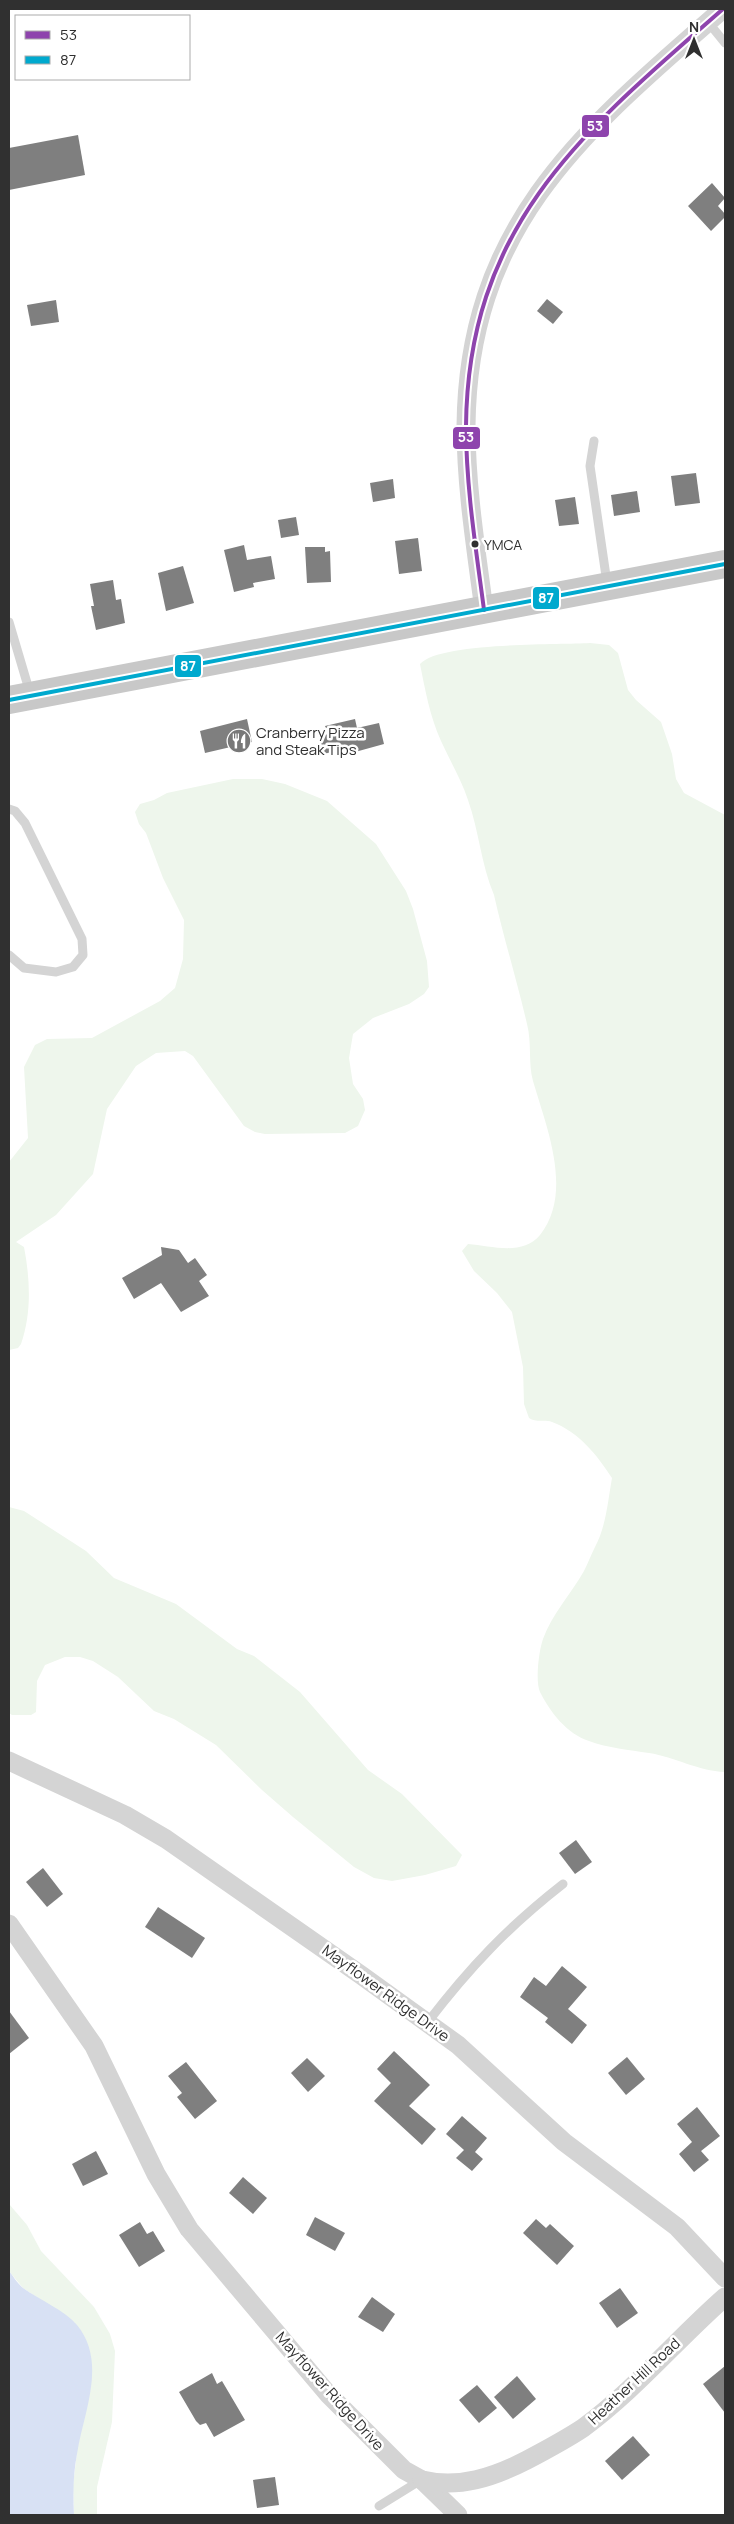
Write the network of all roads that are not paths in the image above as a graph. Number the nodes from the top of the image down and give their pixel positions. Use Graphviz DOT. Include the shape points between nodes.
graph roads {
  1 [pos="723,9"];
  2 [pos="708,22"];
  3 [pos="725,43"];
  4 [pos="594,441"];
  5 [pos="725,564"];
  6 [pos="608,586"];
  7 [pos="484,610"];
  8 [pos="9,622"];
  9 [pos="20,698"];
  10 [pos="9,809"];
  11 [pos="9,955"];
  12 [pos="9,1762"];
  13 [pos="563,1884"];
  14 [pos="9,1924"];
  15 [pos="427,2023"];
  16 [pos="725,2278"];
  17 [pos="725,2297"];
  18 [pos="422,2480"];
  19 [pos="379,2506"];
  20 [pos="458,2515"];
  1 -- 2 [label="street"];
  2 -- 3 [label="lane"];
  2 -- 7 [label="street" via="560,164 526,211 492,278 474,342 466,426 470,505"];
  4 -- 6 [label="lane" via="590,466"];
  5 -- 6 [label="main road"];
  6 -- 7 [label="main road"];
  7 -- 9 [label="main road"];
  8 -- 9 [label="lane"];
  10 -- 11 [label="lane" via="25,823 82,939 82,955 73,967 56,972 24,968"];
  12 -- 15 [label="street, Mayflower Ridge Drive" via="126,1815 166,1839"];
  13 -- 15 [label="lane" via="516,1921 488,1949"];
  14 -- 18 [label="street, Mayflower Ridge Drive" via="94,2046 156,2174 189,2229 328,2394 404,2470"];
  15 -- 16 [label="street, Mayflower Ridge Drive" via="477,2061 564,2142 677,2227"];
  17 -- 18 [label="street, Heather Hill Road" via="613,2404 564,2440 485,2478 449,2484"];
  18 -- 19 [label="lane"];
  18 -- 20 [label="street, Mayflower Ridge Drive"];
}
